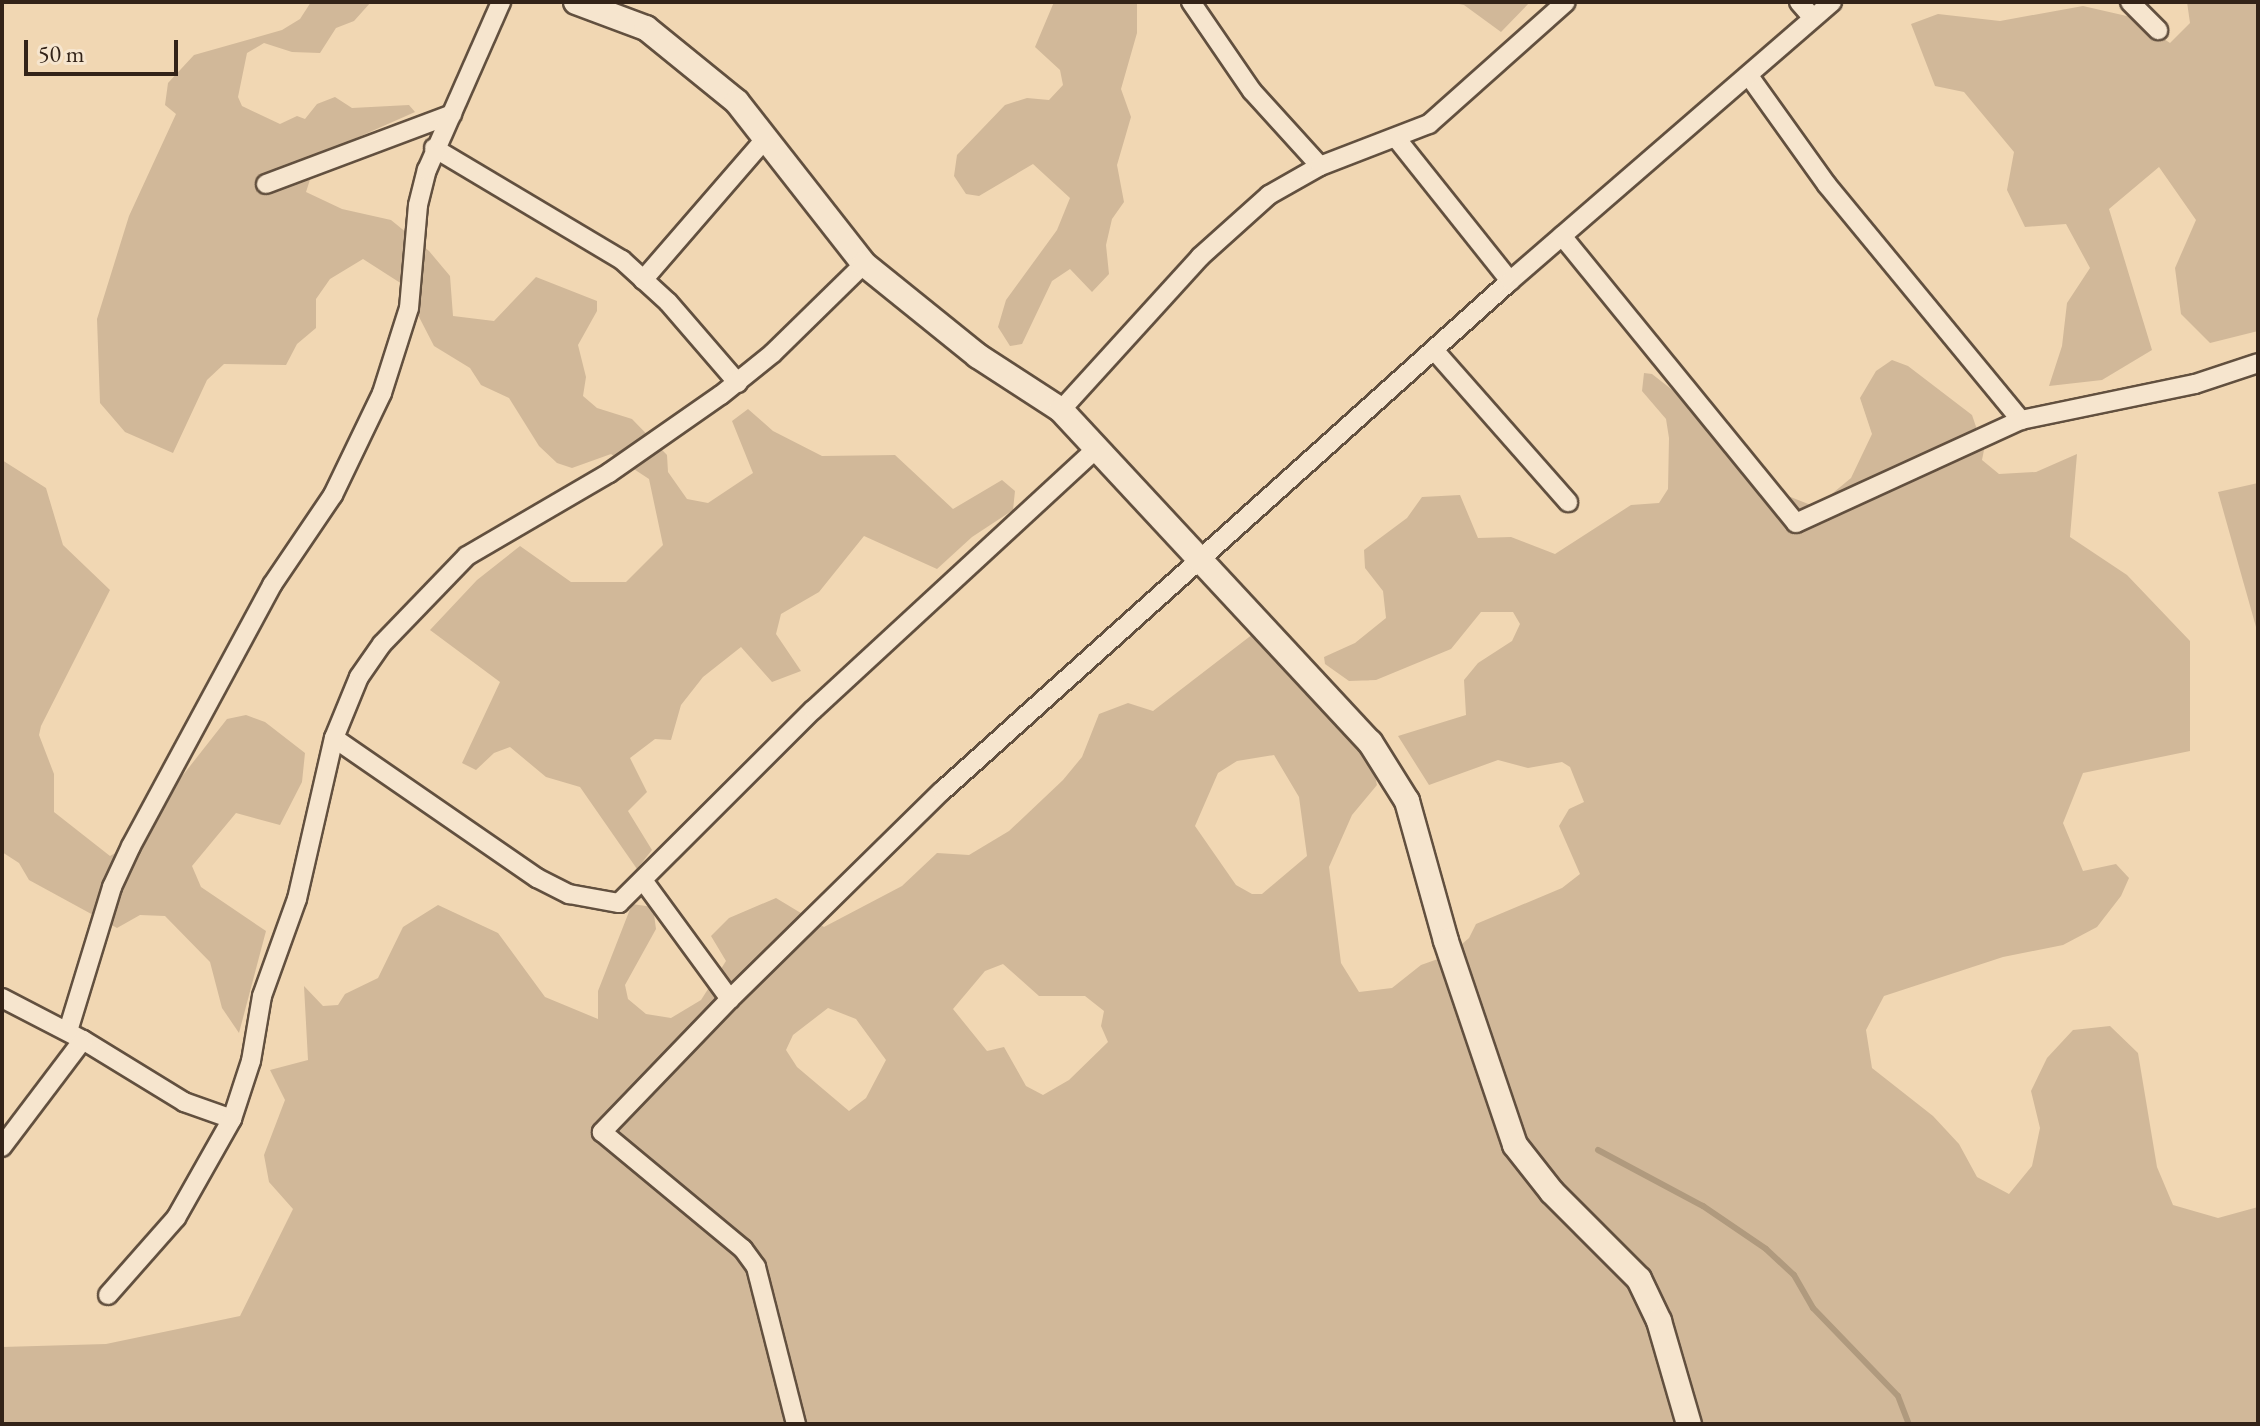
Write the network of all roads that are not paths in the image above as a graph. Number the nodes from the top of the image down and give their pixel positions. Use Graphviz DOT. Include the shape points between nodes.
graph roads {
  1 [pos="501,2"];
  2 [pos="576,2"];
  3 [pos="1191,2"];
  4 [pos="1566,2"];
  5 [pos="1799,2"];
  6 [pos="1832,2"];
  7 [pos="2130,2"];
  8 [pos="1813,18"];
  9 [pos="2158,30"];
  10 [pos="1749,76"];
  11 [pos="452,114"];
  12 [pos="1396,138"];
  13 [pos="765,139"];
  14 [pos="434,148"];
  15 [pos="1320,166"];
  16 [pos="266,184"];
  17 [pos="1562,236"];
  18 [pos="864,264"];
  19 [pos="643,280"];
  20 [pos="1510,281"];
  21 [pos="1434,350"];
  22 [pos="2258,363"];
  23 [pos="738,383"];
  24 [pos="1061,410"];
  25 [pos="2021,420"];
  26 [pos="1098,447"];
  27 [pos="1568,502"];
  28 [pos="1202,561"];
  29 [pos="334,738"];
  30 [pos="645,883"];
  31 [pos="2,998"];
  32 [pos="730,999"];
  33 [pos="76,1036"];
  34 [pos="232,1119"];
  35 [pos="2,1147"];
  36 [pos="108,1295"];
  37 [pos="796,1424"];
  38 [pos="1689,1424"];
  1 -- 11 [label="street"];
  2 -- 13 [label="main road" via="646,28 680,52 737,102"];
  3 -- 15 [label="street" via="1252,91"];
  4 -- 12 [label="street" via="1450,110"];
  5 -- 8 [label="street"];
  6 -- 8 [label="street"];
  7 -- 9 [label="street"];
  8 -- 10 [label="street"];
  10 -- 17 [label="street"];
  10 -- 25 [label="street" via="1814,168"];
  11 -- 14 [label="street"];
  11 -- 16 [label="street"];
  12 -- 15 [label="street"];
  12 -- 20 [label="street"];
  13 -- 18 [label="main road"];
  13 -- 19 [label="street"];
  14 -- 19 [label="street" via="575,230"];
  14 -- 33 [label="street" via="418,205 409,308 382,393 333,495 272,585 131,846 112,887"];
  15 -- 24 [label="street" via="1269,195 1200,257"];
  17 -- 20 [label="street"];
  17 -- 25 [label="street" via="1796,523"];
  18 -- 23 [label="street"];
  18 -- 24 [label="main road" via="978,356"];
  19 -- 23 [label="street"];
  20 -- 21 [label="street"];
  21 -- 27 [label="street"];
  21 -- 28 [label="street"];
  22 -- 25 [label="street" via="2195,384"];
  23 -- 29 [label="street" via="609,473 467,556 382,644 359,677"];
  24 -- 26 [label="main road"];
  26 -- 28 [label="main road"];
  26 -- 30 [label="street" via="813,710"];
  28 -- 32 [label="street" via="942,791"];
  28 -- 38 [label="main road" via="1387,765 1407,801 1446,941 1515,1145 1533,1171 1639,1279 1659,1321"];
  29 -- 30 [label="street" via="485,846 569,894 619,903"];
  29 -- 34 [label="street" via="297,899 262,996 251,1061"];
  30 -- 32 [label="street"];
  31 -- 33 [label="street"];
  32 -- 37 [label="street" via="602,1132 743,1249 756,1267"];
  33 -- 34 [label="street" via="184,1102"];
  33 -- 35 [label="street"];
  34 -- 36 [label="street" via="176,1218"];
}
